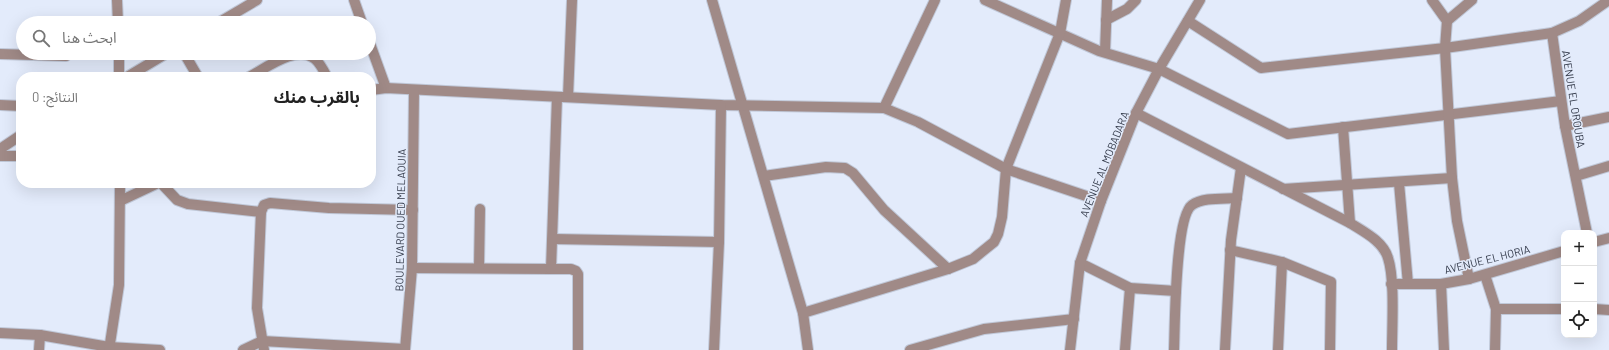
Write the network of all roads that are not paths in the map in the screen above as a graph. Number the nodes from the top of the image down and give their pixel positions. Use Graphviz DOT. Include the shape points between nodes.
graph roads {
  1 [pos="117,0"];
  2 [pos="257,0"];
  3 [pos="354,0"];
  4 [pos="572,0"];
  5 [pos="712,0"];
  6 [pos="935,0"];
  7 [pos="985,0"];
  8 [pos="1066,0"];
  9 [pos="1107,0"];
  10 [pos="1136,0"];
  11 [pos="1200,0"];
  12 [pos="1432,0"];
  13 [pos="1472,0"];
  14 [pos="1608,1"];
  15 [pos="118,16"];
  16 [pos="230,16"];
  17 [pos="360,16"];
  18 [pos="1106,20"];
  19 [pos="1188,21"];
  20 [pos="1447,21"];
  21 [pos="1060,33"];
  22 [pos="1552,34"];
  23 [pos="1445,48"];
  24 [pos="1105,52"];
  25 [pos="0,54"];
  26 [pos="16,54"];
  27 [pos="119,60"];
  28 [pos="155,60"];
  29 [pos="188,60"];
  30 [pos="281,60"];
  31 [pos="316,60"];
  32 [pos="376,60"];
  33 [pos="1159,69"];
  34 [pos="119,72"];
  35 [pos="135,72"];
  36 [pos="195,72"];
  37 [pos="258,72"];
  38 [pos="324,72"];
  39 [pos="386,88"];
  40 [pos="376,89"];
  41 [pos="414,90"];
  42 [pos="557,97"];
  43 [pos="568,98"];
  44 [pos="1561,101"];
  45 [pos="0,105"];
  46 [pos="721,105"];
  47 [pos="16,106"];
  48 [pos="744,106"];
  49 [pos="884,108"];
  50 [pos="1136,113"];
  51 [pos="1448,114"];
  52 [pos="1609,117"];
  53 [pos="1566,126"];
  54 [pos="1344,127"];
  55 [pos="16,138"];
  56 [pos="0,149"];
  57 [pos="0,156"];
  58 [pos="16,156"];
  59 [pos="1609,166"];
  60 [pos="1241,168"];
  61 [pos="1006,170"];
  62 [pos="764,176"];
  63 [pos="1576,176"];
  64 [pos="1452,178"];
  65 [pos="1399,183"];
  66 [pos="1348,186"];
  67 [pos="120,188"];
  68 [pos="148,188"];
  69 [pos="165,188"];
  70 [pos="1283,189"];
  71 [pos="1236,198"];
  72 [pos="120,200"];
  73 [pos="1101,201"];
  74 [pos="480,209"];
  75 [pos="413,210"];
  76 [pos="261,212"];
  77 [pos="1350,223"];
  78 [pos="1586,230"];
  79 [pos="1609,238"];
  80 [pos="552,239"];
  81 [pos="1597,241"];
  82 [pos="719,242"];
  83 [pos="1230,250"];
  84 [pos="1561,252"];
  85 [pos="1282,262"];
  86 [pos="1080,263"];
  87 [pos="412,268"];
  88 [pos="479,268"];
  89 [pos="551,269"];
  90 [pos="948,269"];
  91 [pos="1485,275"];
  92 [pos="1469,279"];
  93 [pos="1392,284"];
  94 [pos="1408,284"];
  95 [pos="1441,284"];
  96 [pos="1130,288"];
  97 [pos="1176,291"];
  98 [pos="1496,309"];
  99 [pos="1561,309"];
  100 [pos="1597,310"];
  101 [pos="1609,310"];
  102 [pos="803,313"];
  103 [pos="1074,319"];
  104 [pos="0,334"];
  105 [pos="40,335"];
  106 [pos="263,345"];
  107 [pos="109,349"];
  108 [pos="405,349"];
  109 [pos="39,350"];
  110 [pos="160,350"];
  111 [pos="243,350"];
  112 [pos="578,350"];
  113 [pos="714,350"];
  114 [pos="808,350"];
  115 [pos="910,350"];
  116 [pos="1070,350"];
  117 [pos="1125,350"];
  118 [pos="1174,350"];
  119 [pos="1225,350"];
  120 [pos="1278,350"];
  121 [pos="1330,350"];
  122 [pos="1392,350"];
  123 [pos="1444,350"];
  124 [pos="1495,350"];
  1 -- 15 [label="street"];
  2 -- 16 [label="street"];
  3 -- 17 [label="street"];
  4 -- 43 [label="street"];
  5 -- 48 [label="street"];
  6 -- 49 [label="street"];
  7 -- 21 [label="street"];
  8 -- 21 [label="street"];
  9 -- 18 [label="street"];
  10 -- 18 [label="street" via="1127,9"];
  11 -- 19 [label="street, AVENUE AL MOBADARA"];
  12 -- 20 [label="street"];
  13 -- 20 [label="street"];
  14 -- 22 [label="street"];
  18 -- 24 [label="street"];
  19 -- 23 [label="street" via="1261,68"];
  19 -- 33 [label="street, AVENUE AL MOBADARA"];
  20 -- 23 [label="street"];
  21 -- 24 [label="street"];
  21 -- 61 [label="street"];
  22 -- 23 [label="street"];
  22 -- 44 [label="street, AVENUE EL OROUBA"];
  23 -- 51 [label="street"];
  24 -- 33 [label="street"];
  25 -- 26 [label="street"];
  27 -- 34 [label="street"];
  28 -- 35 [label="street"];
  29 -- 36 [label="street"];
  30 -- 37 [label="street"];
  31 -- 38 [label="street"];
  32 -- 39 [label="street"];
  33 -- 50 [label="street, AVENUE AL MOBADARA"];
  33 -- 54 [label="street" via="1288,134"];
  39 -- 40 [label="street"];
  39 -- 41 [label="street"];
  41 -- 42 [label="street"];
  41 -- 75 [label="street, BOULEVARD OUED MELAOUIA"];
  42 -- 43 [label="street"];
  42 -- 80 [label="street"];
  43 -- 46 [label="street"];
  44 -- 51 [label="street"];
  44 -- 53 [label="street, AVENUE EL OROUBA"];
  45 -- 47 [label="street"];
  46 -- 48 [label="street"];
  46 -- 82 [label="street"];
  48 -- 49 [label="street"];
  48 -- 62 [label="street"];
  49 -- 61 [label="street" via="918,122"];
  50 -- 60 [label="street"];
  50 -- 73 [label="street, AVENUE AL MOBADARA"];
  51 -- 54 [label="street"];
  51 -- 64 [label="street"];
  52 -- 53 [label="street"];
  53 -- 63 [label="street, AVENUE EL OROUBA"];
  54 -- 66 [label="street"];
  55 -- 56 [label="street"];
  57 -- 58 [label="street"];
  59 -- 63 [label="street"];
  60 -- 70 [label="street"];
  60 -- 71 [label="street"];
  61 -- 73 [label="street"];
  61 -- 90 [label="street" via="1002,217 994,242 973,259"];
  62 -- 90 [label="street" via="826,167 845,168 884,210"];
  62 -- 102 [label="street"];
  63 -- 78 [label="street, AVENUE EL OROUBA"];
  64 -- 65 [label="street"];
  64 -- 92 [label="street" via="1457,221"];
  65 -- 66 [label="street"];
  65 -- 94 [label="street"];
  66 -- 70 [label="street"];
  66 -- 77 [label="street"];
  67 -- 72 [label="street"];
  68 -- 72 [label="street"];
  69 -- 76 [label="street" via="177,200 188,204"];
  70 -- 77 [label="street"];
  71 -- 83 [label="street"];
  71 -- 97 [label="street" via="1197,202 1187,210 1181,234"];
  72 -- 107 [label="street" via="119,286"];
  73 -- 86 [label="street, AVENUE AL MOBADARA"];
  74 -- 88 [label="street"];
  75 -- 76 [label="street" via="329,208 270,203 264,205"];
  75 -- 87 [label="street, BOULEVARD OUED MELAOUIA"];
  76 -- 106 [label="street" via="257,308"];
  77 -- 93 [label="street" via="1380,245 1388,257"];
  79 -- 81 [label="street"];
  80 -- 82 [label="street"];
  80 -- 89 [label="street"];
  82 -- 113 [label="street"];
  83 -- 85 [label="street"];
  83 -- 119 [label="street"];
  84 -- 91 [label="street, AVENUE EL HORIA"];
  85 -- 120 [label="street"];
  85 -- 121 [label="street" via="1331,282"];
  86 -- 96 [label="street"];
  86 -- 103 [label="street, AVENUE AL MOBADARA"];
  87 -- 88 [label="street"];
  87 -- 108 [label="street, BOULEVARD OUED MELAOUIA"];
  88 -- 89 [label="street"];
  89 -- 112 [label="street" via="571,269 578,274"];
  90 -- 102 [label="street"];
  91 -- 92 [label="street, AVENUE EL HORIA"];
  91 -- 98 [label="street"];
  92 -- 95 [label="street, AVENUE EL HORIA"];
  93 -- 94 [label="street, AVENUE EL HORIA"];
  93 -- 122 [label="street"];
  94 -- 95 [label="street, AVENUE EL HORIA"];
  95 -- 123 [label="street"];
  96 -- 97 [label="street"];
  96 -- 117 [label="street"];
  97 -- 118 [label="street"];
  98 -- 99 [label="street"];
  98 -- 124 [label="street"];
  100 -- 101 [label="street"];
  102 -- 114 [label="street"];
  103 -- 115 [label="street" via="984,329"];
  103 -- 116 [label="street, AVENUE AL MOBADARA"];
  104 -- 105 [label="street"];
  105 -- 107 [label="street"];
  105 -- 109 [label="street"];
  106 -- 108 [label="street"];
  106 -- 111 [label="street"];
  107 -- 110 [label="street"];
}
